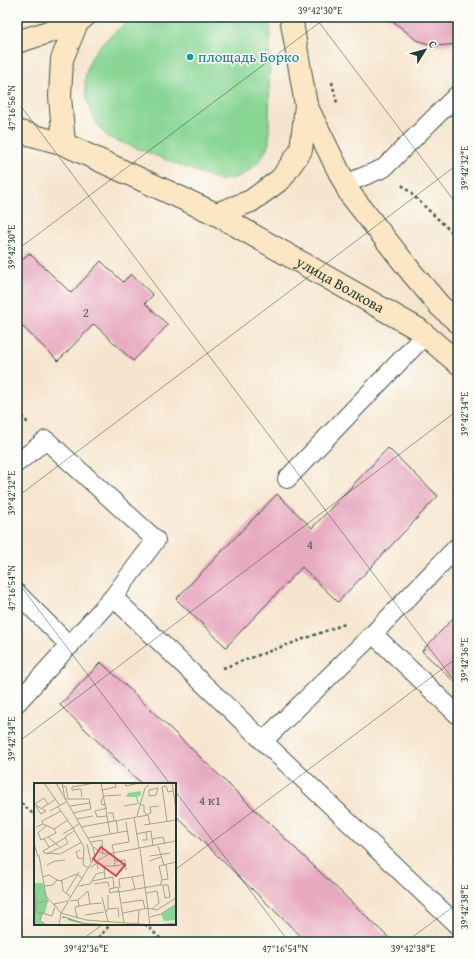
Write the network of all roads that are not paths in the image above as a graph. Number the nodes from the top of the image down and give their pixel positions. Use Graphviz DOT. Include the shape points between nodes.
graph roads {
  1 [pos="291,17"];
  2 [pos="81,20"];
  3 [pos="17,42"];
  4 [pos="458,94"];
  5 [pos="306,105"];
  6 [pos="17,131"];
  7 [pos="64,144"];
  8 [pos="345,184"];
  9 [pos="216,214"];
  10 [pos="458,322"];
  11 [pos="425,335"];
  12 [pos="458,363"];
  13 [pos="17,463"];
  14 [pos="287,479"];
  15 [pos="458,546"];
  16 [pos="17,593"];
  17 [pos="113,597"];
  18 [pos="373,634"];
  19 [pos="70,646"];
  20 [pos="17,703"];
  21 [pos="458,715"];
  22 [pos="263,741"];
  23 [pos="458,926"];
  1 -- 5 [label="main road"];
  2 -- 3 [label="main road"];
  2 -- 7 [label="main road" via="62,59 60,96"];
  4 -- 8 [label="lane" via="384,168"];
  5 -- 8 [label="main road"];
  5 -- 9 [label="main road" via="301,150 281,179 251,201"];
  6 -- 7 [label="main road"];
  7 -- 9 [label="main road"];
  8 -- 10 [label="main road" via="350,194 440,306"];
  9 -- 11 [label="main road, улица Волкова"];
  11 -- 12 [label="main road, улица Волкова"];
  11 -- 14 [label="lane"];
  13 -- 17 [label="lane" via="46,440 156,540"];
  15 -- 18 [label="lane"];
  16 -- 19 [label="lane"];
  17 -- 19 [label="lane"];
  17 -- 22 [label="lane"];
  18 -- 21 [label="lane"];
  18 -- 22 [label="lane"];
  19 -- 20 [label="lane"];
  22 -- 23 [label="lane"];
}
